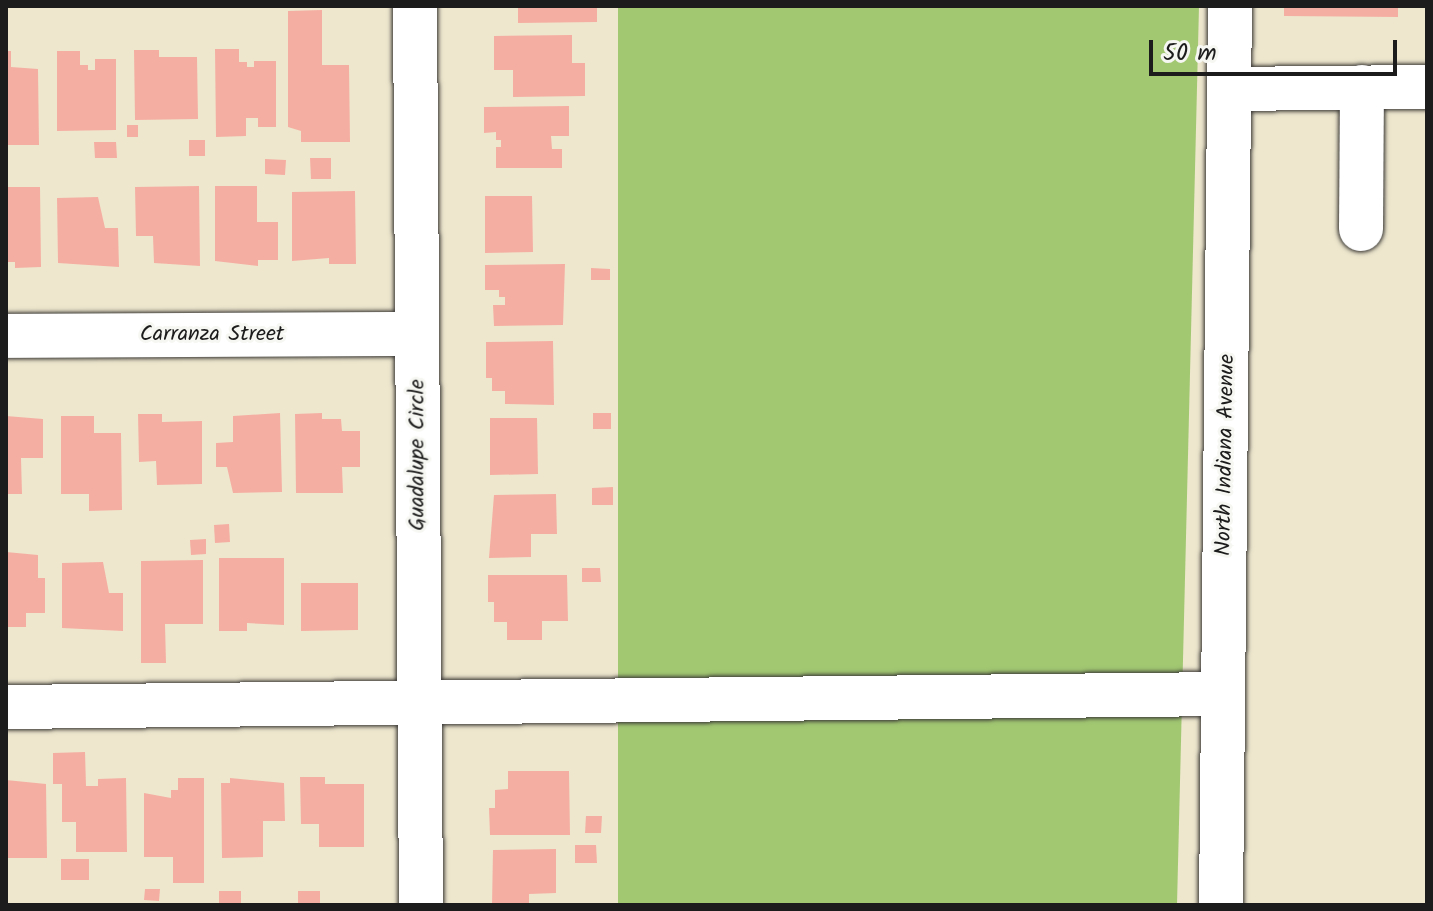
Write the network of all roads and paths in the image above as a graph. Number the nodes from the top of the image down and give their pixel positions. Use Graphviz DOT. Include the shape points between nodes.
graph roads {
  1 [pos="415,6"];
  2 [pos="1230,6"];
  3 [pos="1362,87"];
  4 [pos="1427,87"];
  5 [pos="1229,89"];
  6 [pos="1361,229"];
  7 [pos="417,334"];
  8 [pos="6,336"];
  9 [pos="1223,694"];
  10 [pos="420,702"];
  11 [pos="6,707"];
  12 [pos="421,905"];
  13 [pos="1221,905"];
  1 -- 7 [label="street, Guadalupe Circle"];
  2 -- 5 [label="street, North Indiana Avenue"];
  3 -- 4 [label="street"];
  3 -- 5 [label="street"];
  3 -- 6 [label="street"];
  5 -- 9 [label="street, North Indiana Avenue"];
  7 -- 8 [label="street, Carranza Street"];
  7 -- 10 [label="street, Guadalupe Circle"];
  9 -- 10 [label="street"];
  9 -- 13 [label="street, North Indiana Avenue"];
  10 -- 11 [label="street"];
  10 -- 12 [label="street, Guadalupe Circle"];
}
